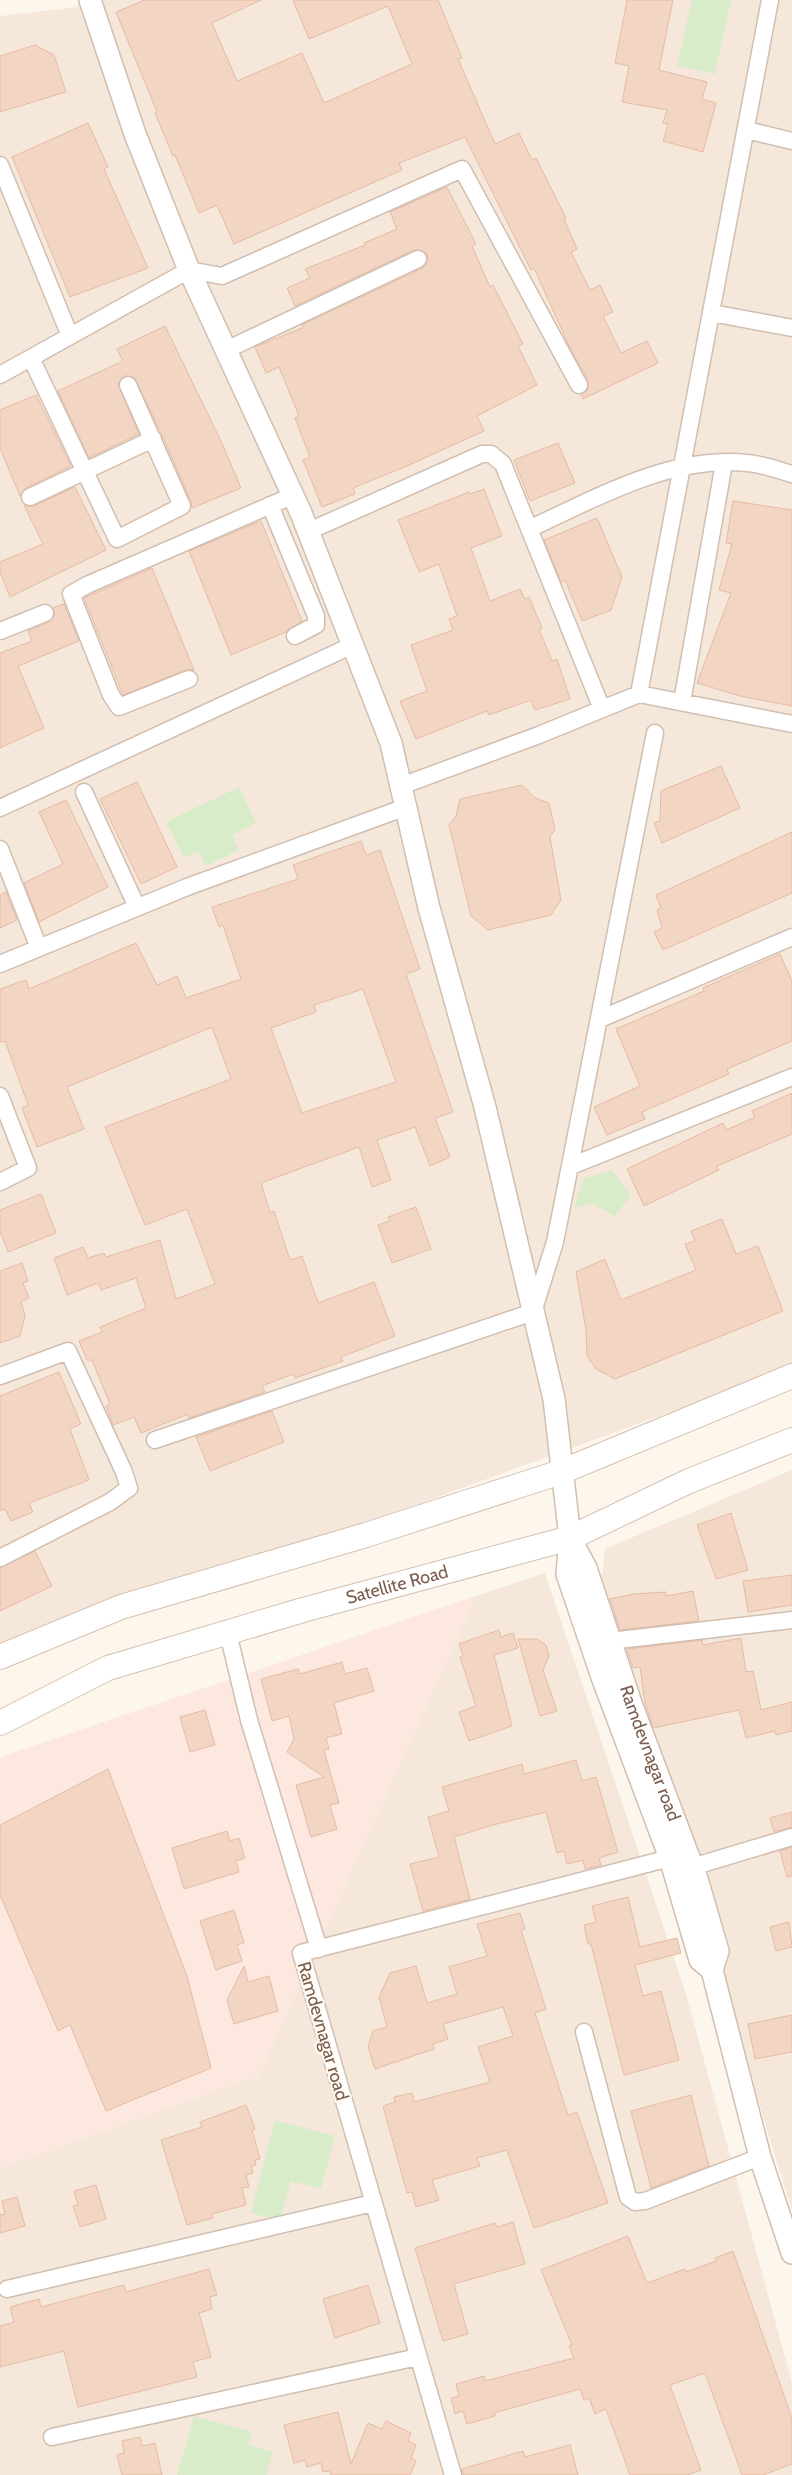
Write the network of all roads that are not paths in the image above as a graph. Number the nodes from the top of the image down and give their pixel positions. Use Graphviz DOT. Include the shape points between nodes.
graph roads {
  1 [pos="90,0"];
  2 [pos="770,0"];
  3 [pos="747,130"];
  4 [pos="792,141"];
  5 [pos="0,165"];
  6 [pos="418,259"];
  7 [pos="189,270"];
  8 [pos="712,313"];
  9 [pos="792,328"];
  10 [pos="70,336"];
  11 [pos="226,350"];
  12 [pos="31,358"];
  13 [pos="0,375"];
  14 [pos="128,385"];
  15 [pos="579,385"];
  16 [pos="153,440"];
  17 [pos="724,462"];
  18 [pos="683,466"];
  19 [pos="85,472"];
  20 [pos="792,474"];
  21 [pos="294,495"];
  22 [pos="30,497"];
  23 [pos="270,505"];
  24 [pos="529,528"];
  25 [pos="309,531"];
  26 [pos="45,613"];
  27 [pos="0,631"];
  28 [pos="295,636"];
  29 [pos="352,645"];
  30 [pos="189,679"];
  31 [pos="639,694"];
  32 [pos="682,702"];
  33 [pos="602,709"];
  34 [pos="792,724"];
  35 [pos="655,733"];
  36 [pos="84,792"];
  37 [pos="403,796"];
  38 [pos="0,808"];
  39 [pos="0,850"];
  40 [pos="137,908"];
  41 [pos="792,937"];
  42 [pos="39,948"];
  43 [pos="0,964"];
  44 [pos="600,1019"];
  45 [pos="792,1076"];
  46 [pos="0,1096"];
  47 [pos="571,1166"];
  48 [pos="0,1182"];
  49 [pos="533,1312"];
  50 [pos="0,1376"];
  51 [pos="792,1376"];
  52 [pos="156,1440"];
  53 [pos="792,1440"];
  54 [pos="561,1472"];
  55 [pos="570,1538"];
  56 [pos="0,1558"];
  57 [pos="792,1620"];
  58 [pos="228,1633"];
  59 [pos="610,1640"];
  60 [pos="0,1657"];
  61 [pos="0,1722"];
  62 [pos="792,1837"];
  63 [pos="670,1858"];
  64 [pos="692,1866"];
  65 [pos="319,1949"];
  66 [pos="712,1970"];
  67 [pos="584,2032"];
  68 [pos="760,2156"];
  69 [pos="374,2203"];
  70 [pos="792,2253"];
  71 [pos="7,2289"];
  72 [pos="418,2357"];
  73 [pos="52,2437"];
  74 [pos="453,2475"];
  1 -- 7 [label="street, Ramdevnagar road" via="135,134"];
  2 -- 3 [label="street"];
  3 -- 4 [label="street"];
  3 -- 8 [label="street"];
  5 -- 10 [label="street"];
  6 -- 11 [label="street"];
  7 -- 10 [label="street"];
  7 -- 11 [label="street, Ramdevnagar road"];
  7 -- 15 [label="street" via="222,276 462,169"];
  8 -- 9 [label="street"];
  8 -- 18 [label="street"];
  10 -- 12 [label="street"];
  11 -- 21 [label="street, Ramdevnagar road"];
  12 -- 13 [label="street"];
  12 -- 19 [label="street"];
  14 -- 16 [label="street"];
  16 -- 19 [label="street"];
  16 -- 19 [label="street" via="182,506 117,539"];
  17 -- 18 [label="street"];
  17 -- 20 [label="street" via="748,463"];
  17 -- 32 [label="street"];
  18 -- 24 [label="street" via="624,486"];
  18 -- 31 [label="street"];
  19 -- 22 [label="street"];
  21 -- 23 [label="street"];
  21 -- 25 [label="street, Ramdevnagar road"];
  23 -- 28 [label="street" via="316,616 316,625"];
  23 -- 30 [label="street" via="71,594 119,707"];
  24 -- 25 [label="street" via="503,464 491,454 482,454"];
  24 -- 33 [label="street"];
  25 -- 29 [label="street, Ramdevnagar road"];
  26 -- 27 [label="street"];
  29 -- 37 [label="street, Ramdevnagar road" via="391,743"];
  29 -- 38 [label="street"];
  31 -- 32 [label="street"];
  31 -- 33 [label="street"];
  32 -- 34 [label="street"];
  33 -- 37 [label="street"];
  35 -- 44 [label="street"];
  36 -- 40 [label="street"];
  37 -- 40 [label="street"];
  37 -- 49 [label="street, Ramdevnagar road" via="429,908 484,1107"];
  39 -- 42 [label="street"];
  40 -- 42 [label="street"];
  41 -- 44 [label="street"];
  42 -- 43 [label="street"];
  44 -- 47 [label="street"];
  45 -- 47 [label="street"];
  46 -- 48 [label="street" via="28,1168"];
  47 -- 49 [label="street" via="556,1242"];
  49 -- 52 [label="street"];
  49 -- 54 [label="street, Ramdevnagar road" via="554,1399"];
  50 -- 56 [label="street" via="68,1351 129,1488 110,1502"];
  51 -- 54 [label="main road"];
  53 -- 55 [label="main road, Satellite Road" via="689,1482"];
  54 -- 55 [label="street, Ramdevnagar road"];
  54 -- 60 [label="main road" via="366,1535 121,1607"];
  55 -- 58 [label="main road, Satellite Road"];
  55 -- 59 [label="street, Ramdevnagar road" via="586,1568"];
  55 -- 63 [label="street, Ramdevnagar road" via="567,1574"];
  57 -- 59 [label="street"];
  58 -- 61 [label="main road, Satellite Road" via="108,1668"];
  58 -- 65 [label="street" via="249,1720"];
  59 -- 64 [label="street, Ramdevnagar road"];
  62 -- 64 [label="street"];
  63 -- 65 [label="street, Ramdevnagar road"];
  63 -- 66 [label="street, Ramdevnagar road" via="700,1960"];
  64 -- 66 [label="street, Ramdevnagar road" via="718,1951"];
  65 -- 69 [label="street, Ramdevnagar road" via="301,1953"];
  66 -- 68 [label="street, Ramdevnagar road"];
  67 -- 68 [label="street" via="628,2196 635,2202"];
  68 -- 70 [label="street, Ramdevnagar road"];
  69 -- 71 [label="street"];
  69 -- 72 [label="street, Ramdevnagar road"];
  72 -- 73 [label="street"];
  72 -- 74 [label="street, Ramdevnagar road"];
}
